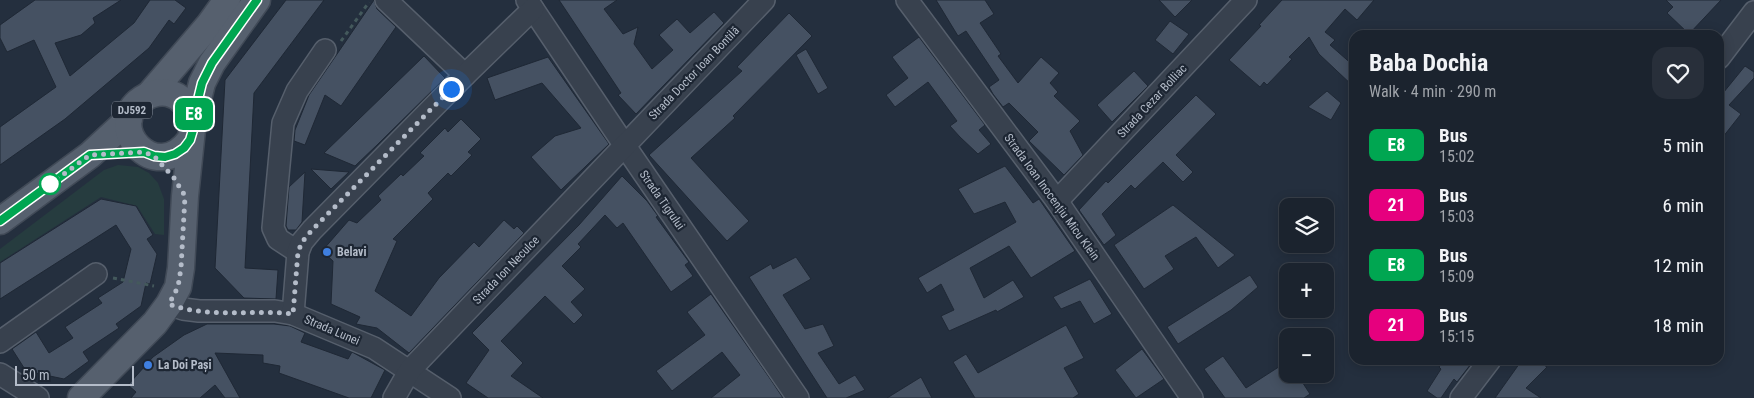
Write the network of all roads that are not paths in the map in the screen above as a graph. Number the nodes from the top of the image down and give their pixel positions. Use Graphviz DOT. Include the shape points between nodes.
graph roads {
  1 [pos="227,0"];
  2 [pos="257,0"];
  3 [pos="386,0"];
  4 [pos="764,0"];
  5 [pos="907,0"];
  6 [pos="1246,0"];
  7 [pos="530,5"];
  8 [pos="1754,12"];
  9 [pos="325,50"];
  10 [pos="1724,51"];
  11 [pos="465,75"];
  12 [pos="150,94"];
  13 [pos="129,119"];
  14 [pos="192,130"];
  15 [pos="625,146"];
  16 [pos="149,154"];
  17 [pos="90,155"];
  18 [pos="185,196"];
  19 [pos="1057,201"];
  20 [pos="0,221"];
  21 [pos="298,252"];
  22 [pos="96,274"];
  23 [pos="162,295"];
  24 [pos="293,314"];
  25 [pos="0,342"];
  26 [pos="1486,365"];
  27 [pos="410,370"];
  28 [pos="0,374"];
  29 [pos="38,398"];
  30 [pos="81,398"];
  31 [pos="394,398"];
  32 [pos="450,398"];
  33 [pos="798,398"];
  34 [pos="1192,398"];
  35 [pos="1461,398"];
  1 -- 12 [label="main road, DJ592"];
  2 -- 14 [label="main road" via="212,63 202,83"];
  3 -- 11 [label="street"];
  4 -- 15 [label="street, Strada Doctor Ioan Bontilă"];
  5 -- 19 [label="street, Strada Ioan Inocențiu Micu Klein"];
  6 -- 19 [label="street, Strada Cezar Bolliac"];
  7 -- 11 [label="street"];
  7 -- 15 [label="street, Strada Tigrului"];
  8 -- 10 [label="street"];
  9 -- 21 [label="street" via="297,91 283,123 273,228 278,239"];
  11 -- 21 [label="street" via="312,230"];
  12 -- 13 [label="main road, DJ592" via="133,108"];
  12 -- 14 [label="main road, DJ592" via="170,94 186,103"];
  13 -- 16 [label="main road, DJ592" via="132,139"];
  13 -- 17 [label="main road"];
  14 -- 16 [label="main road" via="184,148 175,154 165,157"];
  14 -- 18 [label="main road"];
  15 -- 27 [label="street, Strada Ion Neculce"];
  15 -- 33 [label="street, Strada Tigrului"];
  16 -- 17 [label="main road"];
  16 -- 18 [label="main road, DJ592" via="174,178"];
  17 -- 20 [label="main road"];
  18 -- 23 [label="main road" via="178,287"];
  19 -- 34 [label="street, Strada Ioan Inocențiu Micu Klein"];
  21 -- 24 [label="street"];
  22 -- 25 [label="street"];
  23 -- 24 [label="street, Strada Lunei" via="184,309"];
  23 -- 30 [label="main road" via="155,322"];
  24 -- 27 [label="street, Strada Lunei" via="374,348"];
  26 -- 35 [label="street"];
  27 -- 31 [label="street, Strada Ion Neculce"];
  27 -- 32 [label="street, Strada Lunei"];
  28 -- 29 [label="street"];
}
